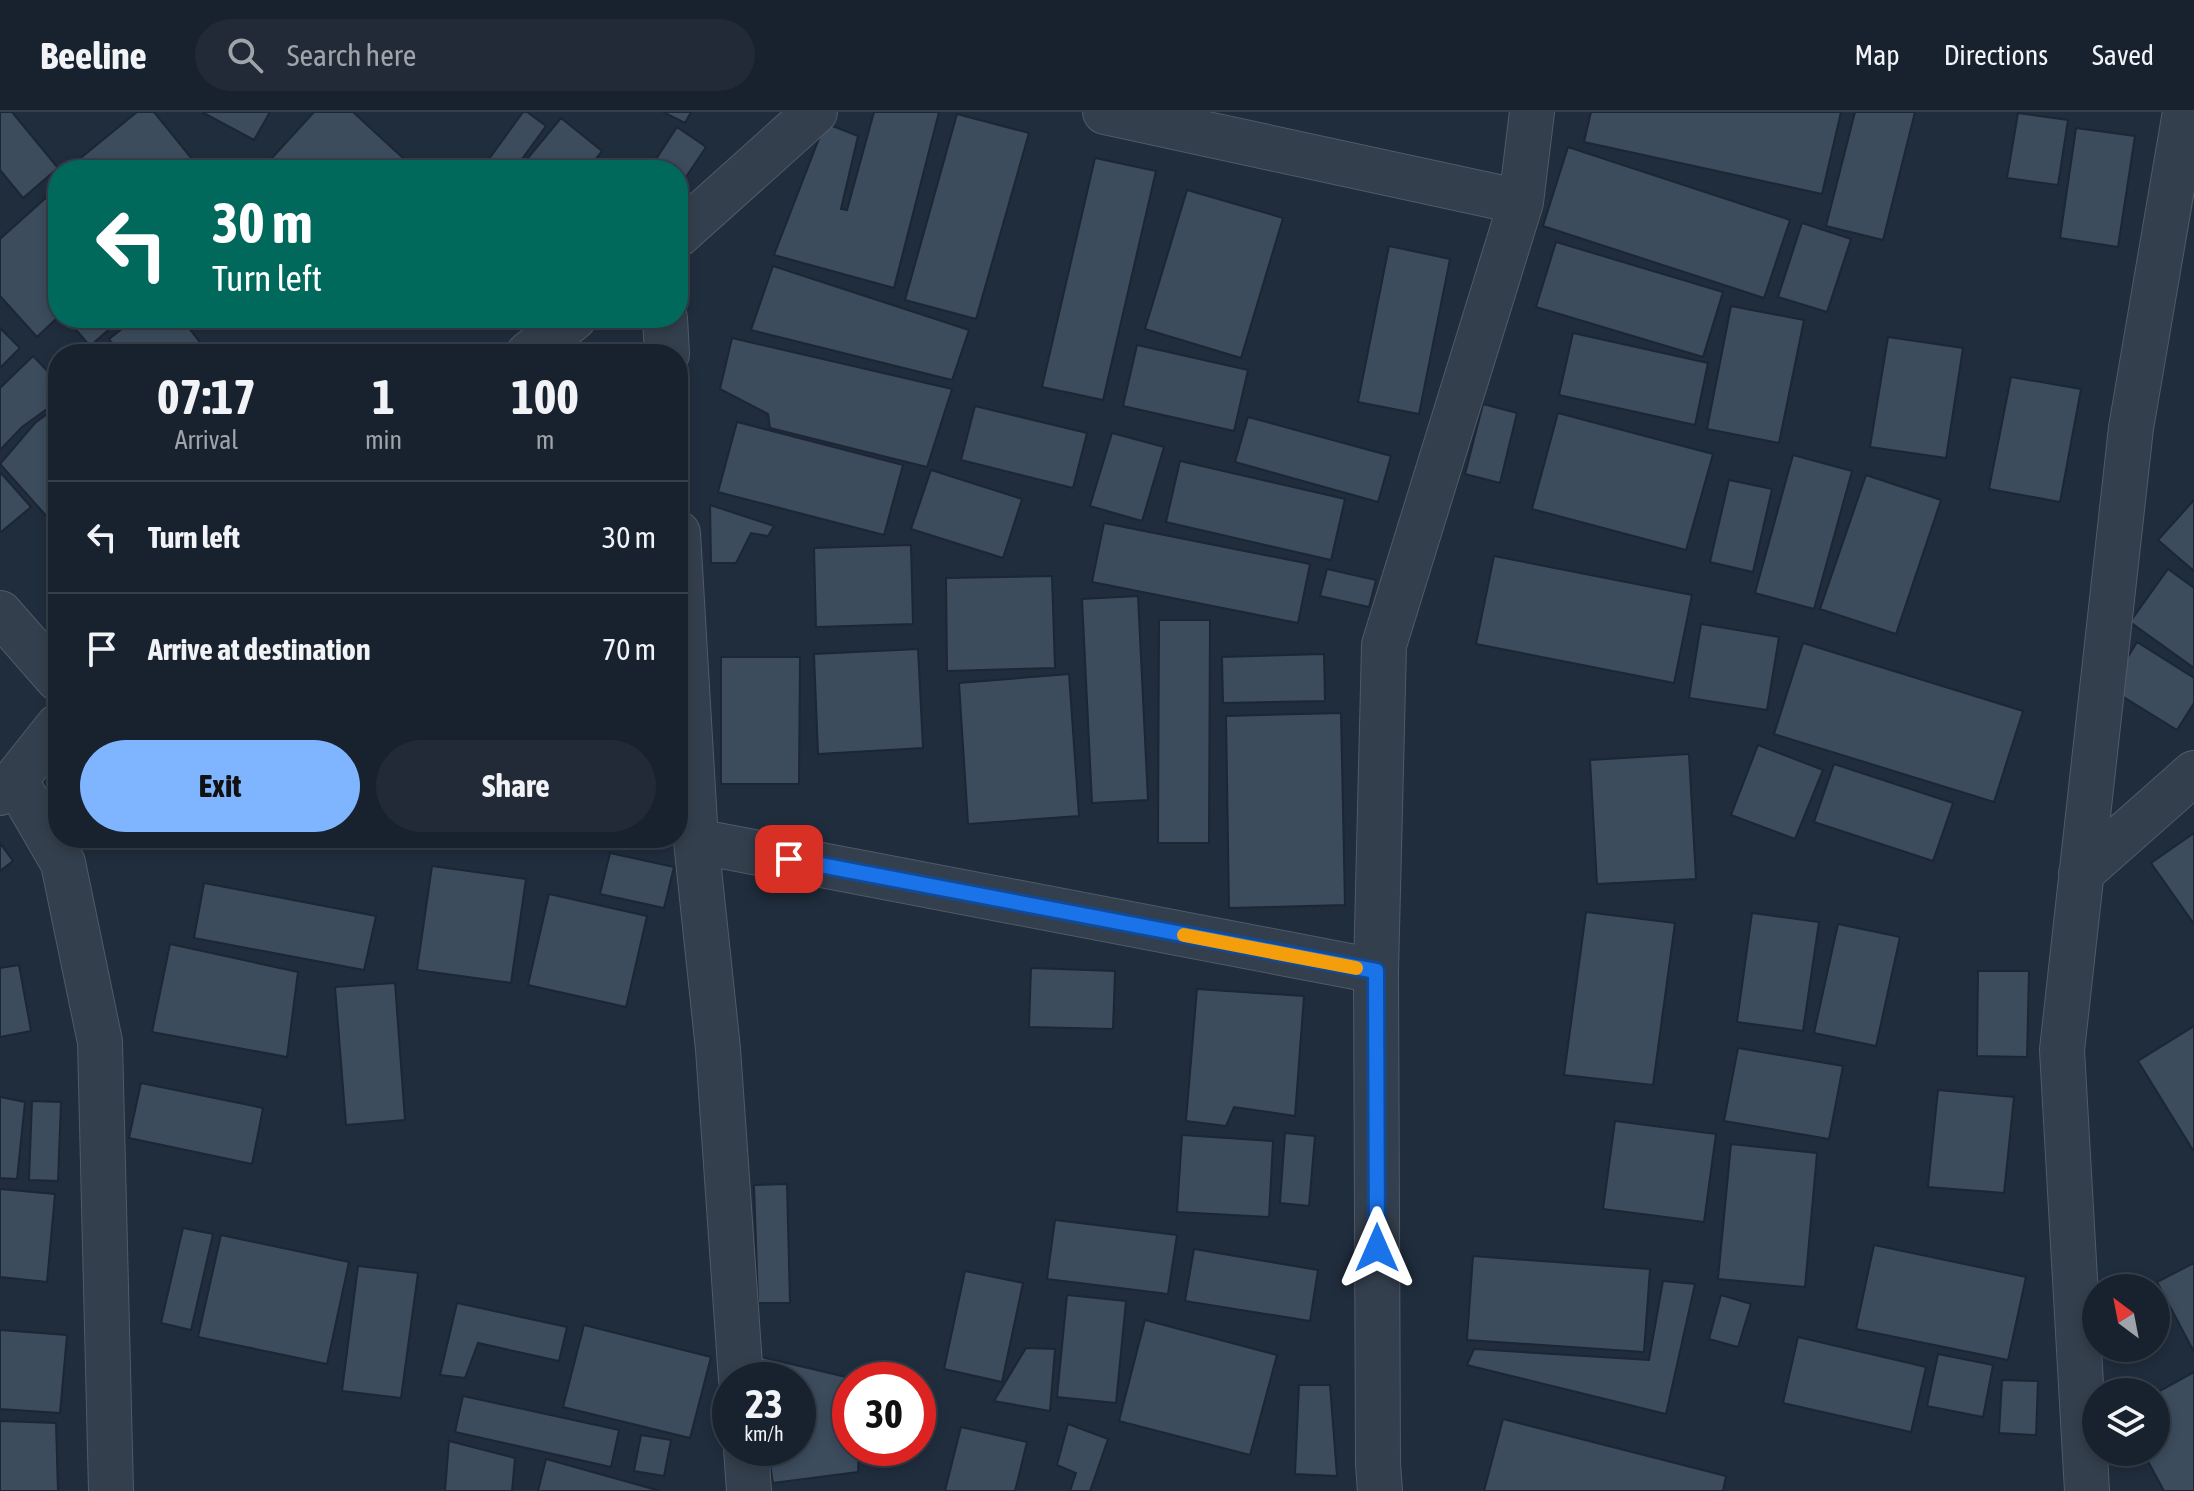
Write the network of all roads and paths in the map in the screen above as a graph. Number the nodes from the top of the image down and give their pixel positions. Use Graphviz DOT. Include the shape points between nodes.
graph roads {
  1 [pos="815,112"];
  2 [pos="1105,112"];
  3 [pos="1532,112"];
  4 [pos="2185,112"];
  5 [pos="1521,202"];
  6 [pos="688,226"];
  7 [pos="561,328"];
  8 [pos="541,344"];
  9 [pos="0,613"];
  10 [pos="48,668"];
  11 [pos="688,704"];
  12 [pos="48,738"];
  13 [pos="2194,773"];
  14 [pos="7,786"];
  15 [pos="696,841"];
  16 [pos="48,842"];
  17 [pos="52,848"];
  18 [pos="2081,873"];
  19 [pos="1376,971"];
  20 [pos="740,1362"];
  21 [pos="747,1466"];
  22 [pos="111,1491"];
  23 [pos="749,1491"];
  24 [pos="1380,1491"];
  25 [pos="2087,1491"];
  1 -- 6 [label="street"];
  2 -- 5 [label="street"];
  3 -- 5 [label="street"];
  4 -- 18 [label="street" via="2131,428"];
  5 -- 19 [label="street" via="1384,645"];
  7 -- 8 [label="street"];
  9 -- 10 [label="street"];
  11 -- 15 [label="street"];
  12 -- 14 [label="street"];
  13 -- 18 [label="street"];
  14 -- 16 [label="street"];
  15 -- 19 [label="street"];
  15 -- 20 [label="street" via="718,1049"];
  17 -- 22 [label="street" via="63,863 100,1042"];
  18 -- 25 [label="street" via="2062,1050"];
  19 -- 24 [label="street"];
  21 -- 23 [label="street"];
}
